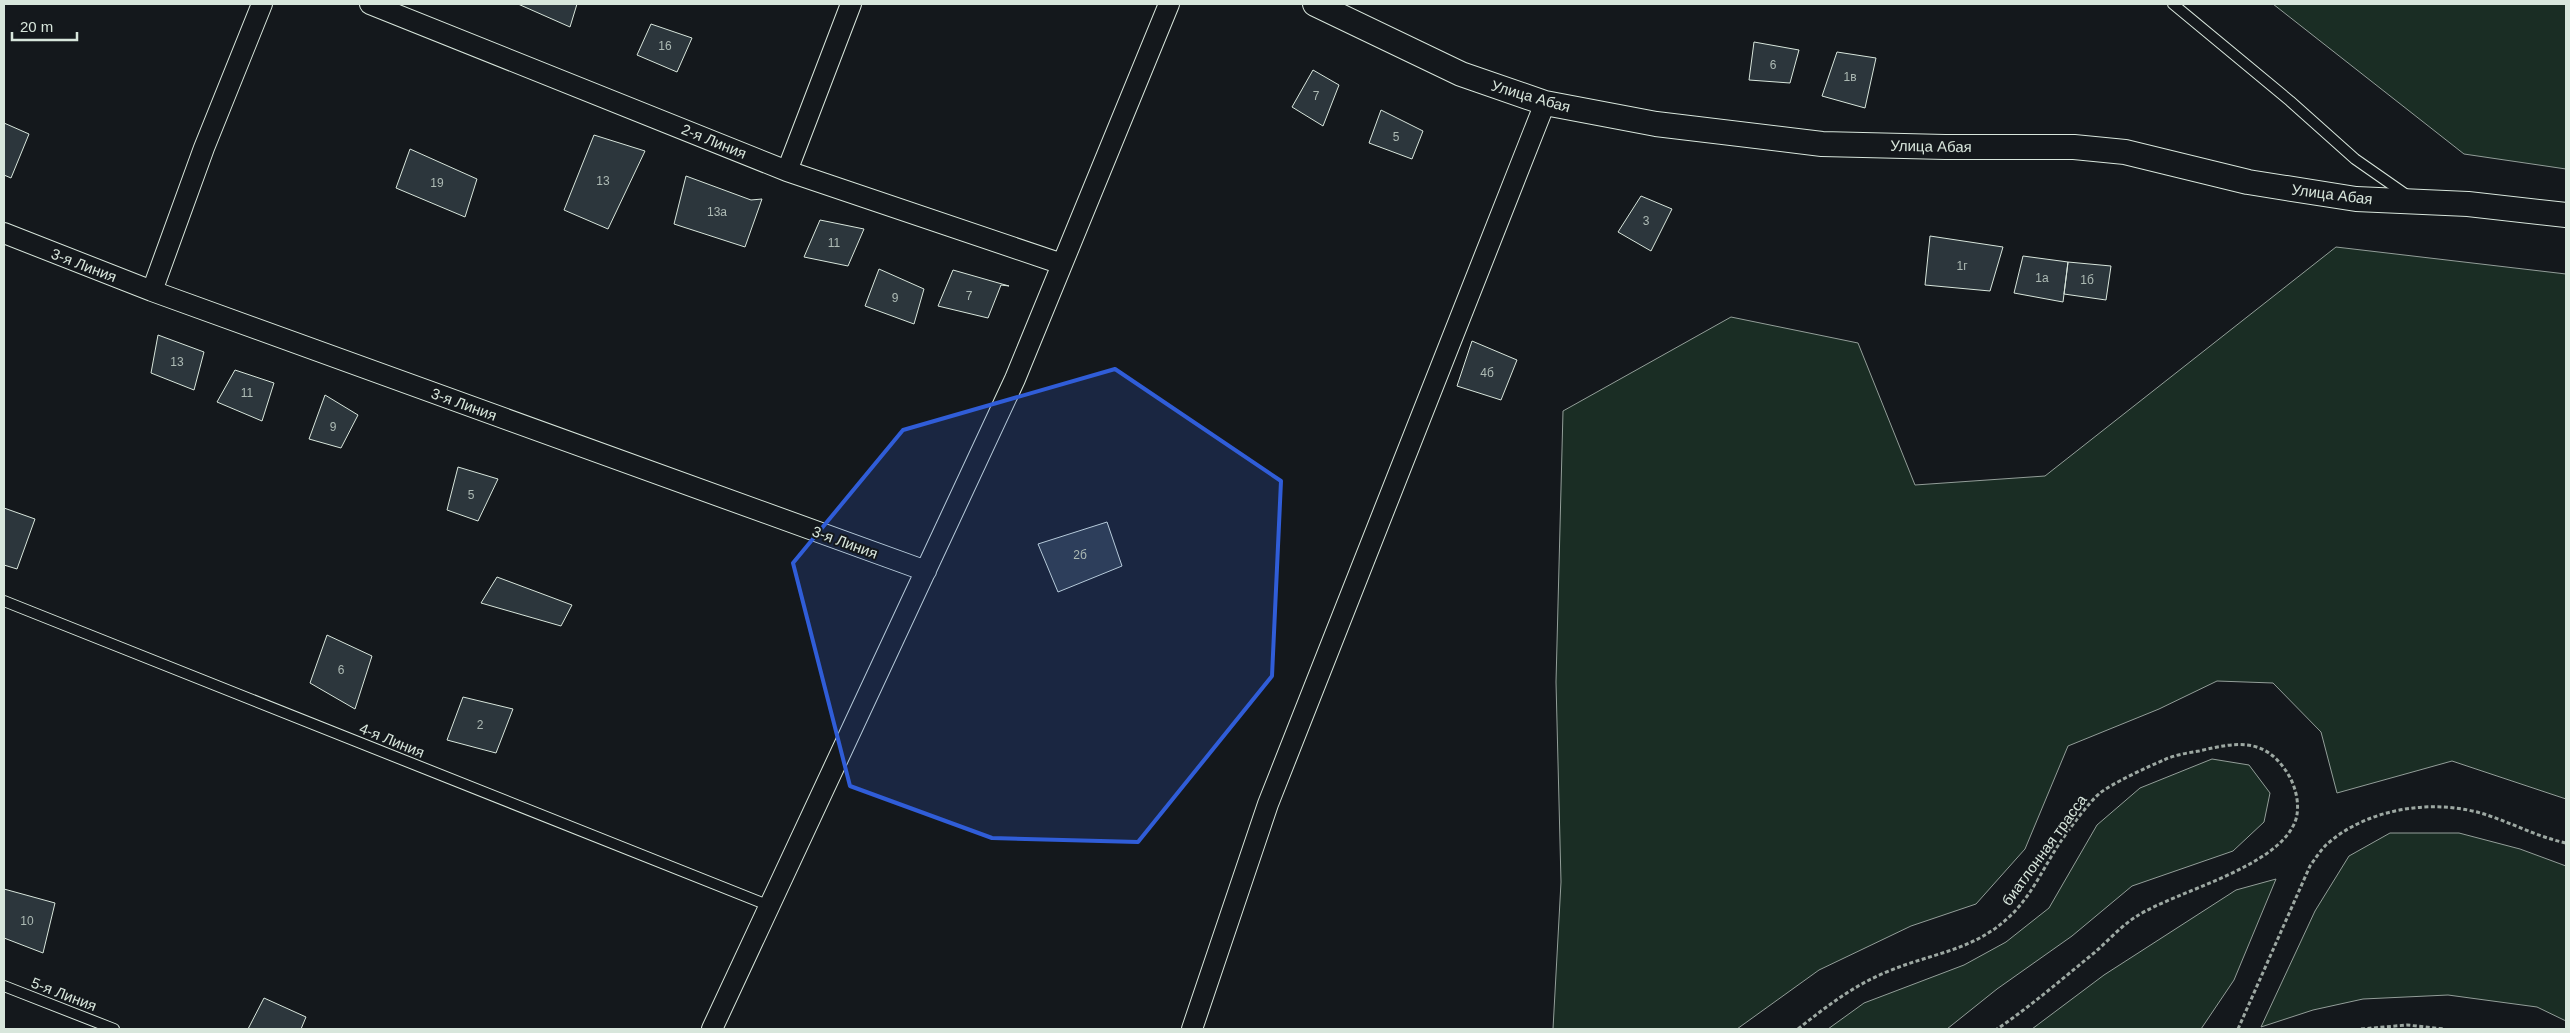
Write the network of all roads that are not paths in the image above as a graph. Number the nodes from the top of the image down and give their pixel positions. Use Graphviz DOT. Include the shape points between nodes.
graph roads {
  1 [pos="262,4"];
  2 [pos="370,4"];
  3 [pos="851,4"];
  4 [pos="1168,4"];
  5 [pos="1314,4"];
  6 [pos="2173,4"];
  7 [pos="1546,103"];
  8 [pos="787,171"];
  9 [pos="2419,202"];
  10 [pos="2566,215"];
  11 [pos="4,233"];
  12 [pos="1062,264"];
  13 [pos="152,291"];
  14 [pos="926,571"];
  15 [pos="4,601"];
  16 [pos="770,906"];
  17 [pos="4,986"];
  18 [pos="114,1029"];
  19 [pos="712,1029"];
  20 [pos="1192,1029"];
  1 -- 13 [label="street" via="204,148"];
  2 -- 8 [label="street, 2-я Линия"];
  3 -- 8 [label="street"];
  4 -- 12 [label="street"];
  5 -- 7 [label="street, Улица Абая" via="1461,74"];
  6 -- 9 [label="lane" via="2290,100 2355,159"];
  7 -- 9 [label="street, Улица Абая" via="1656,124 1822,144 2074,147 2125,152 2248,182 2356,199"];
  7 -- 20 [label="street" via="1268,804"];
  8 -- 12 [label="street, 2-я Линия"];
  9 -- 10 [label="street, Улица Абая"];
  11 -- 13 [label="street, 3-я Линия"];
  12 -- 14 [label="street" via="1016,379"];
  13 -- 14 [label="street, 3-я Линия"];
  14 -- 16 [label="street"];
  15 -- 16 [label="lane, 4-я Линия"];
  16 -- 19 [label="street"];
  17 -- 18 [label="lane, 5-я Линия"];
}
